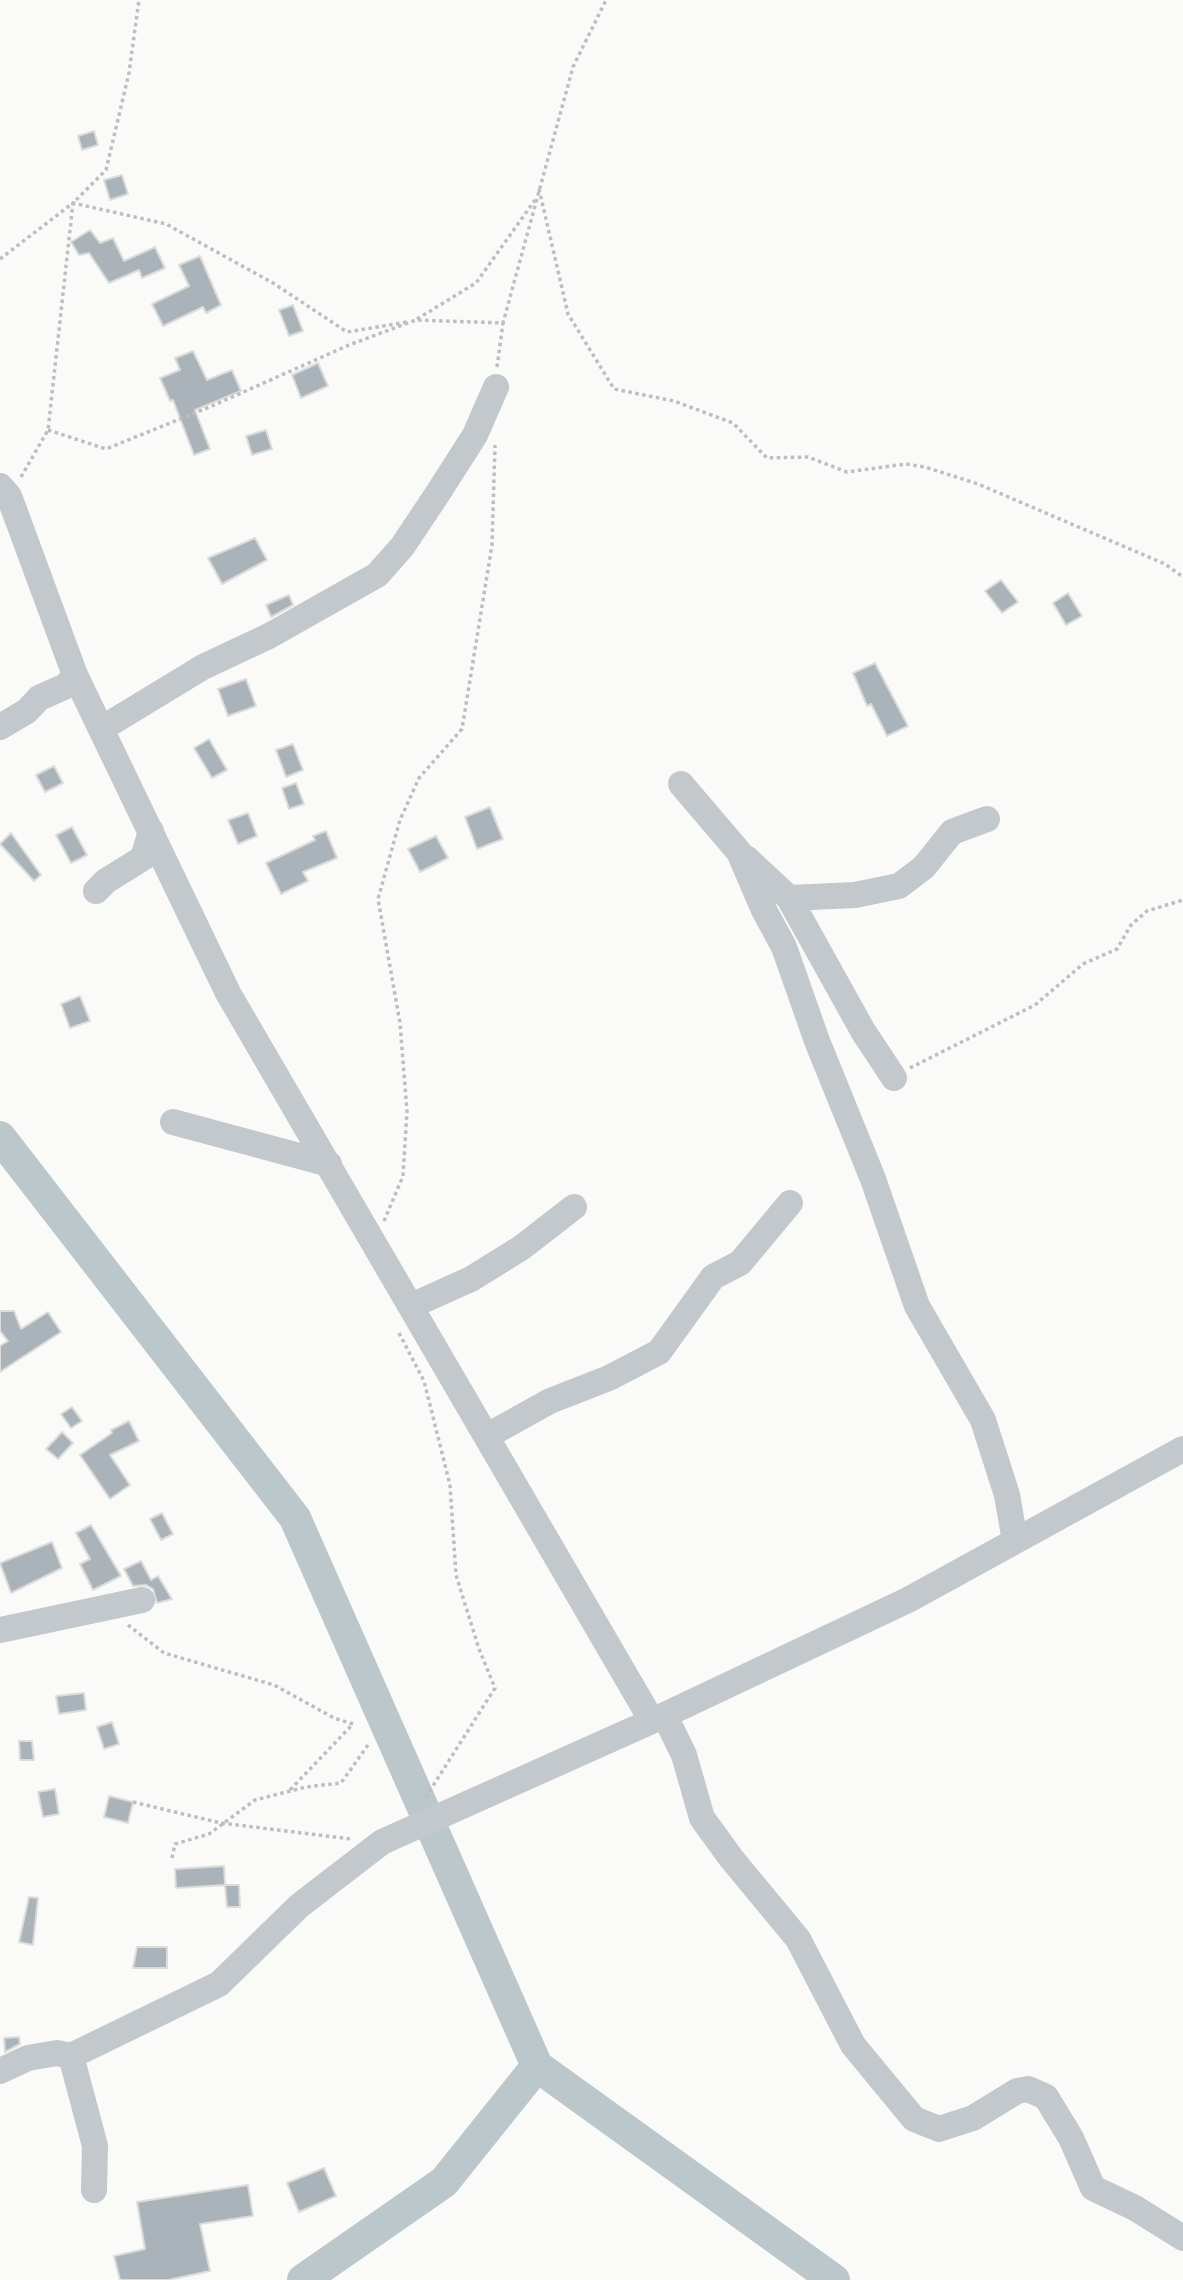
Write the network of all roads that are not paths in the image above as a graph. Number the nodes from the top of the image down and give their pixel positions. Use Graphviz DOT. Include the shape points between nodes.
graph roads {
  1 [pos="496,387"];
  2 [pos="3,501"];
  3 [pos="75,675"];
  4 [pos="0,727"];
  5 [pos="101,729"];
  6 [pos="681,785"];
  7 [pos="987,819"];
  8 [pos="151,831"];
  9 [pos="739,852"];
  10 [pos="96,891"];
  11 [pos="789,898"];
  12 [pos="894,1077"];
  13 [pos="173,1122"];
  14 [pos="329,1164"];
  15 [pos="790,1203"];
  16 [pos="574,1208"];
  17 [pos="403,1316"];
  18 [pos="487,1436"];
  19 [pos="1180,1459"];
  20 [pos="1015,1541"];
  21 [pos="142,1600"];
  22 [pos="0,1630"];
  23 [pos="658,1719"];
  24 [pos="71,2056"];
  25 [pos="0,2071"];
  26 [pos="94,2190"];
  27 [pos="1183,2238"];
  1 -- 5 [label="street" via="475,435 402,547 377,575 203,667"];
  2 -- 3 [label="street"];
  3 -- 4 [label="street" via="66,686 39,698"];
  3 -- 5 [label="street"];
  5 -- 8 [label="street"];
  6 -- 9 [label="street"];
  7 -- 11 [label="street" via="952,832 924,867 899,886 855,895"];
  8 -- 10 [label="street" via="143,858"];
  8 -- 14 [label="street" via="228,993"];
  9 -- 11 [label="street"];
  9 -- 20 [label="street" via="784,947 917,1306 983,1420 1007,1495"];
  11 -- 12 [label="street"];
  13 -- 14 [label="street"];
  14 -- 17 [label="street" via="372,1238"];
  15 -- 18 [label="street" via="740,1263 713,1277 659,1352 550,1401"];
  16 -- 17 [label="street" via="521,1248"];
  17 -- 18 [label="street"];
  18 -- 23 [label="street"];
  19 -- 20 [label="street"];
  20 -- 23 [label="street" via="908,1600"];
  21 -- 22 [label="street"];
  23 -- 24 [label="street" via="382,1842 299,1906 219,1983"];
  23 -- 27 [label="street" via="684,1755 702,1818 798,1939 853,2045 914,2119 939,2129 973,2118 1028,2089 1046,2097 1093,2188"];
  24 -- 25 [label="street" via="57,2053 28,2058"];
  24 -- 26 [label="street" via="95,2146"];
}
